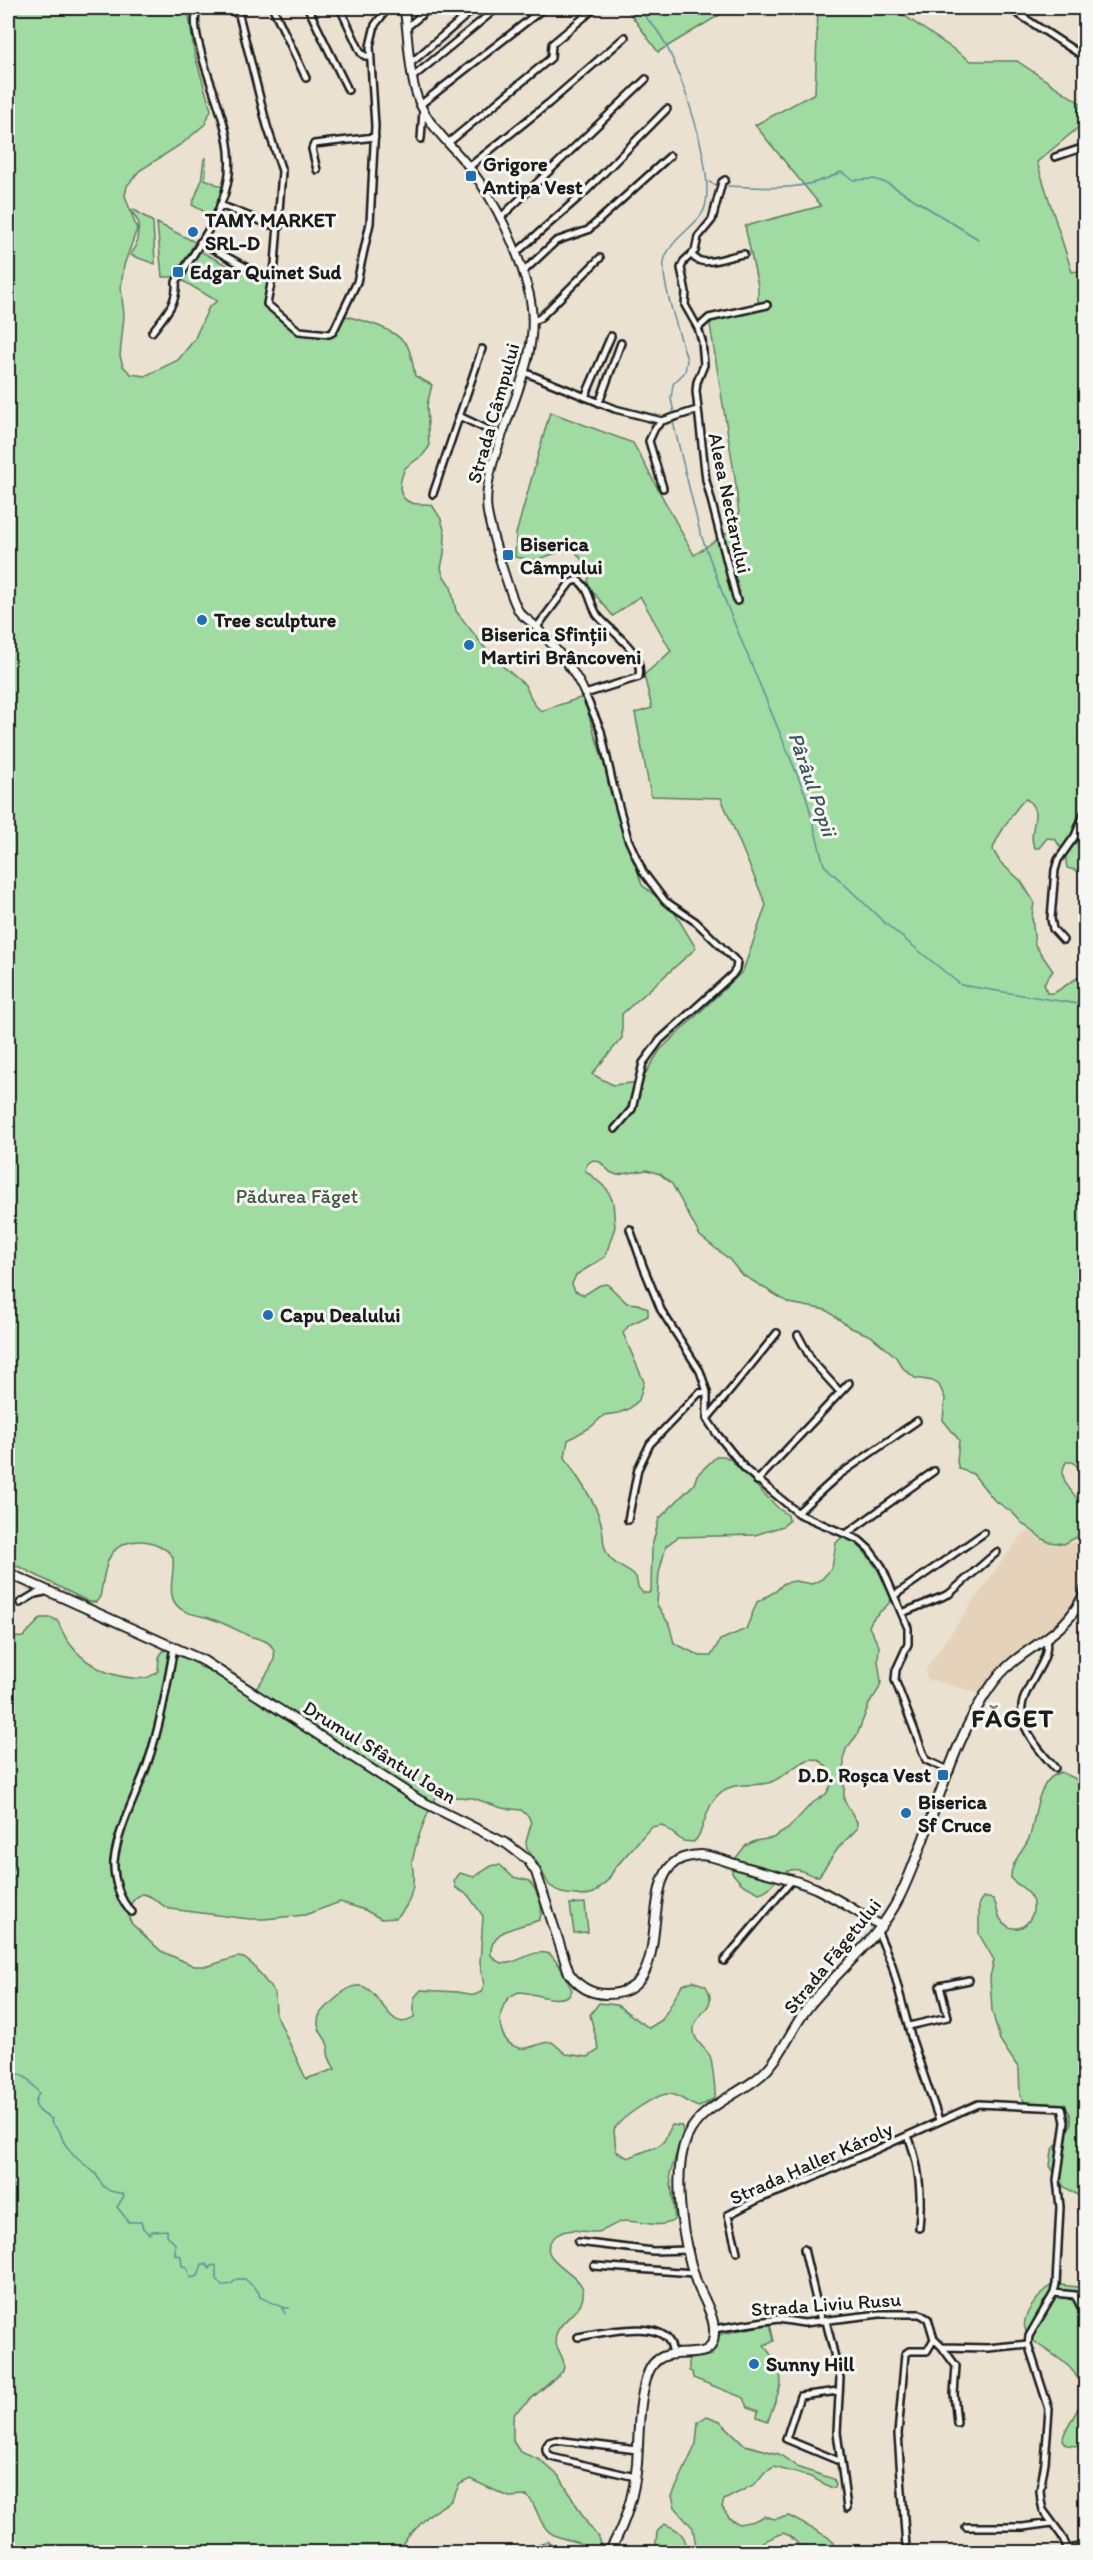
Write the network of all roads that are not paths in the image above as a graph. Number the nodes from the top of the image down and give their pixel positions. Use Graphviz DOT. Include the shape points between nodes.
graph roads {
  1 [pos="197,8"];
  2 [pos="273,8"];
  3 [pos="309,8"];
  4 [pos="340,8"];
  5 [pos="388,8"];
  6 [pos="404,8"];
  7 [pos="430,8"];
  8 [pos="475,8"];
  9 [pos="497,8"];
  10 [pos="544,8"];
  11 [pos="595,8"];
  12 [pos="1009,8"];
  13 [pos="407,27"];
  14 [pos="625,37"];
  15 [pos="369,56"];
  16 [pos="1086,58"];
  17 [pos="411,62"];
  18 [pos="413,77"];
  19 [pos="306,78"];
  20 [pos="646,79"];
  21 [pos="348,90"];
  22 [pos="422,108"];
  23 [pos="667,109"];
  24 [pos="375,137"];
  25 [pos="421,139"];
  26 [pos="448,143"];
  27 [pos="1086,147"];
  28 [pos="670,156"];
  29 [pos="1054,157"];
  30 [pos="469,167"];
  31 [pos="317,170"];
  32 [pos="725,180"];
  33 [pos="220,205"];
  34 [pos="500,218"];
  35 [pos="279,228"];
  36 [pos="200,242"];
  37 [pos="516,253"];
  38 [pos="744,254"];
  39 [pos="692,255"];
  40 [pos="600,258"];
  41 [pos="251,270"];
  42 [pos="523,272"];
  43 [pos="766,305"];
  44 [pos="533,321"];
  45 [pos="698,328"];
  46 [pos="152,332"];
  47 [pos="611,336"];
  48 [pos="621,343"];
  49 [pos="482,349"];
  50 [pos="524,372"];
  51 [pos="585,397"];
  52 [pos="599,403"];
  53 [pos="697,410"];
  54 [pos="459,416"];
  55 [pos="662,421"];
  56 [pos="501,436"];
  57 [pos="663,488"];
  58 [pos="433,494"];
  59 [pos="737,601"];
  60 [pos="537,627"];
  61 [pos="585,694"];
  62 [pos="1086,809"];
  63 [pos="1063,940"];
  64 [pos="615,1129"];
  65 [pos="630,1229"];
  66 [pos="777,1333"];
  67 [pos="798,1335"];
  68 [pos="849,1383"];
  69 [pos="706,1392"];
  70 [pos="840,1392"];
  71 [pos="707,1419"];
  72 [pos="917,1421"];
  73 [pos="934,1471"];
  74 [pos="757,1480"];
  75 [pos="797,1513"];
  76 [pos="628,1520"];
  77 [pos="984,1533"];
  78 [pos="846,1534"];
  79 [pos="997,1552"];
  80 [pos="8,1573"];
  81 [pos="1086,1588"];
  82 [pos="50,1591"];
  83 [pos="895,1595"];
  84 [pos="20,1603"];
  85 [pos="902,1613"];
  86 [pos="1046,1640"];
  87 [pos="174,1647"];
  88 [pos="1055,1768"];
  89 [pos="950,1771"];
  90 [pos="792,1880"];
  91 [pos="132,1912"];
  92 [pos="880,1929"];
  93 [pos="724,1961"];
  94 [pos="969,1980"];
  95 [pos="909,2026"];
  96 [pos="939,2120"];
  97 [pos="908,2136"];
  98 [pos="919,2228"];
  99 [pos="578,2242"];
  100 [pos="804,2249"];
  101 [pos="689,2250"];
  102 [pos="737,2252"];
  103 [pos="594,2266"];
  104 [pos="694,2273"];
  105 [pos="1054,2294"];
  106 [pos="1086,2317"];
  107 [pos="823,2321"];
  108 [pos="714,2329"];
  109 [pos="578,2337"];
  110 [pos="934,2339"];
  111 [pos="1028,2344"];
  112 [pos="942,2347"];
  113 [pos="672,2353"];
  114 [pos="838,2391"];
  115 [pos="957,2423"];
  116 [pos="637,2450"];
  117 [pos="839,2461"];
  118 [pos="635,2477"];
  119 [pos="847,2508"];
  120 [pos="1052,2523"];
  121 [pos="966,2527"];
  122 [pos="1086,2545"];
  123 [pos="906,2547"];
  124 [pos="1069,2550"];
  125 [pos="609,2553"];
  1 -- 33 [label="street" via="196,33 229,141 227,185"];
  1 -- 35 [label="street" via="233,11 238,15 282,171"];
  2 -- 19 [label="street"];
  3 -- 21 [label="street"];
  4 -- 15 [label="street" via="361,53"];
  5 -- 15 [label="street" via="371,35"];
  6 -- 13 [label="street, Strada Câmpului"];
  7 -- 13 [label="street"];
  8 -- 17 [label="street"];
  9 -- 18 [label="street"];
  10 -- 22 [label="street"];
  11 -- 26 [label="street" via="552,45 551,58"];
  12 -- 16 [label="street"];
  13 -- 17 [label="street, Strada Câmpului"];
  14 -- 30 [label="street"];
  15 -- 24 [label="street"];
  17 -- 18 [label="street, Strada Câmpului"];
  18 -- 22 [label="street, Strada Câmpului"];
  20 -- 34 [label="street"];
  22 -- 25 [label="street"];
  22 -- 26 [label="street, Strada Câmpului"];
  23 -- 37 [label="street" via="585,192"];
  24 -- 31 [label="street" via="314,144"];
  24 -- 35 [label="street" via="372,203 362,267 329,334 299,331 267,304"];
  26 -- 30 [label="street, Strada Câmpului"];
  27 -- 29 [label="street"];
  28 -- 42 [label="street" via="588,230 556,241"];
  30 -- 34 [label="street, Strada Câmpului"];
  32 -- 39 [label="street, Aleea Nectarului" via="715,212 698,237"];
  33 -- 35 [label="street"];
  33 -- 36 [label="street"];
  34 -- 37 [label="street, Strada Câmpului"];
  36 -- 41 [label="street"];
  36 -- 46 [label="street" via="176,282 174,303"];
  37 -- 42 [label="street, Strada Câmpului"];
  38 -- 39 [label="street" via="704,262"];
  39 -- 45 [label="street, Aleea Nectarului" via="682,264 681,273 685,305"];
  40 -- 44 [label="street"];
  42 -- 44 [label="street, Strada Câmpului"];
  43 -- 45 [label="street" via="709,318"];
  44 -- 50 [label="street, Strada Câmpului"];
  45 -- 53 [label="street, Aleea Nectarului" via="704,365 696,382"];
  47 -- 51 [label="street"];
  48 -- 52 [label="street"];
  49 -- 54 [label="street"];
  50 -- 51 [label="street"];
  50 -- 56 [label="street, Strada Câmpului"];
  51 -- 52 [label="street"];
  52 -- 55 [label="street"];
  53 -- 55 [label="street, Aleea Nectarului"];
  53 -- 59 [label="street, Aleea Nectarului" via="706,480"];
  54 -- 56 [label="street"];
  54 -- 58 [label="street"];
  55 -- 57 [label="street" via="649,441"];
  56 -- 60 [label="street, Strada Câmpului" via="489,475 487,512 517,606"];
  60 -- 61 [label="street, Strada Câmpului" via="569,666"];
  60 -- 61 [label="street" via="570,583 577,580 584,585 599,617 630,647 639,677"];
  61 -- 64 [label="street, Strada Câmpului" via="601,731 628,839 643,872 665,901 696,922 737,962 732,975 660,1040 643,1063 632,1108"];
  62 -- 63 [label="street" via="1055,870 1053,929"];
  65 -- 69 [label="street" via="661,1310 700,1371"];
  66 -- 71 [label="street"];
  67 -- 70 [label="street" via="812,1361"];
  68 -- 70 [label="street"];
  69 -- 71 [label="street"];
  69 -- 76 [label="street" via="699,1393 650,1444 638,1469"];
  70 -- 74 [label="street"];
  71 -- 74 [label="street"];
  72 -- 75 [label="street" via="839,1475"];
  73 -- 78 [label="street"];
  74 -- 75 [label="street"];
  75 -- 78 [label="street"];
  77 -- 83 [label="street"];
  78 -- 83 [label="street" via="869,1549"];
  79 -- 85 [label="street" via="949,1594"];
  80 -- 82 [label="main road, Drumul Sfântul Ioan"];
  81 -- 86 [label="main road, Strada Făgetului" via="1073,1614"];
  82 -- 84 [label="street"];
  82 -- 87 [label="main road, Drumul Sfântul Ioan"];
  83 -- 85 [label="street"];
  85 -- 89 [label="street" via="908,1628 908,1644 895,1680 926,1760"];
  86 -- 88 [label="street" via="1045,1658 1022,1709 1034,1744"];
  86 -- 89 [label="main road, Strada Făgetului" via="1005,1669 991,1685"];
  87 -- 90 [label="main road, Drumul Sfântul Ioan" via="204,1661 419,1800 521,1854 536,1872 566,1967 589,1992 620,1993 641,1975 652,1946 664,1875 678,1860 706,1856"];
  87 -- 91 [label="street" via="147,1764 115,1859 119,1890"];
  89 -- 92 [label="main road, Strada Făgetului" via="905,1885"];
  90 -- 92 [label="main road, Drumul Sfântul Ioan" via="824,1893"];
  90 -- 93 [label="street"];
  92 -- 95 [label="street"];
  92 -- 101 [label="main road, Strada Făgetului" via="811,2004 763,2074 695,2124 682,2151 680,2169 679,2194"];
  94 -- 95 [label="street" via="940,1986 948,2017"];
  95 -- 96 [label="street"];
  96 -- 97 [label="street, Strada Haller Károly"];
  96 -- 105 [label="street, Strada Haller Károly" via="978,2104 1062,2108 1065,2122 1057,2180 1060,2207"];
  97 -- 98 [label="street" via="916,2155"];
  97 -- 102 [label="street, Strada Haller Károly" via="728,2215"];
  99 -- 101 [label="street" via="653,2251"];
  100 -- 107 [label="street"];
  101 -- 104 [label="main road, Strada Făgetului"];
  103 -- 104 [label="street"];
  104 -- 108 [label="main road, Strada Făgetului"];
  105 -- 106 [label="street" via="1075,2295"];
  105 -- 111 [label="street"];
  107 -- 108 [label="street, Strada Liviu Rusu" via="778,2319"];
  107 -- 110 [label="street, Strada Liviu Rusu" via="920,2314 928,2319"];
  107 -- 114 [label="street" via="840,2378"];
  108 -- 113 [label="main road" via="711,2344 703,2352"];
  109 -- 113 [label="street" via="651,2331 669,2339"];
  110 -- 112 [label="street, Strada Liviu Rusu"];
  110 -- 123 [label="street" via="927,2351 905,2354 898,2434"];
  111 -- 112 [label="street"];
  111 -- 120 [label="street" via="1049,2409 1040,2491 1043,2510"];
  112 -- 115 [label="street, Strada Liviu Rusu" via="956,2366"];
  113 -- 116 [label="main road" via="658,2358 647,2375"];
  114 -- 117 [label="street"];
  114 -- 117 [label="street" via="800,2396 786,2439"];
  116 -- 118 [label="main road"];
  116 -- 118 [label="street" via="556,2440 546,2446 551,2457"];
  117 -- 119 [label="street"];
  118 -- 125 [label="main road" via="621,2531"];
  120 -- 121 [label="street" via="1023,2528"];
  120 -- 124 [label="street"];
  122 -- 124 [label="street"];
}
